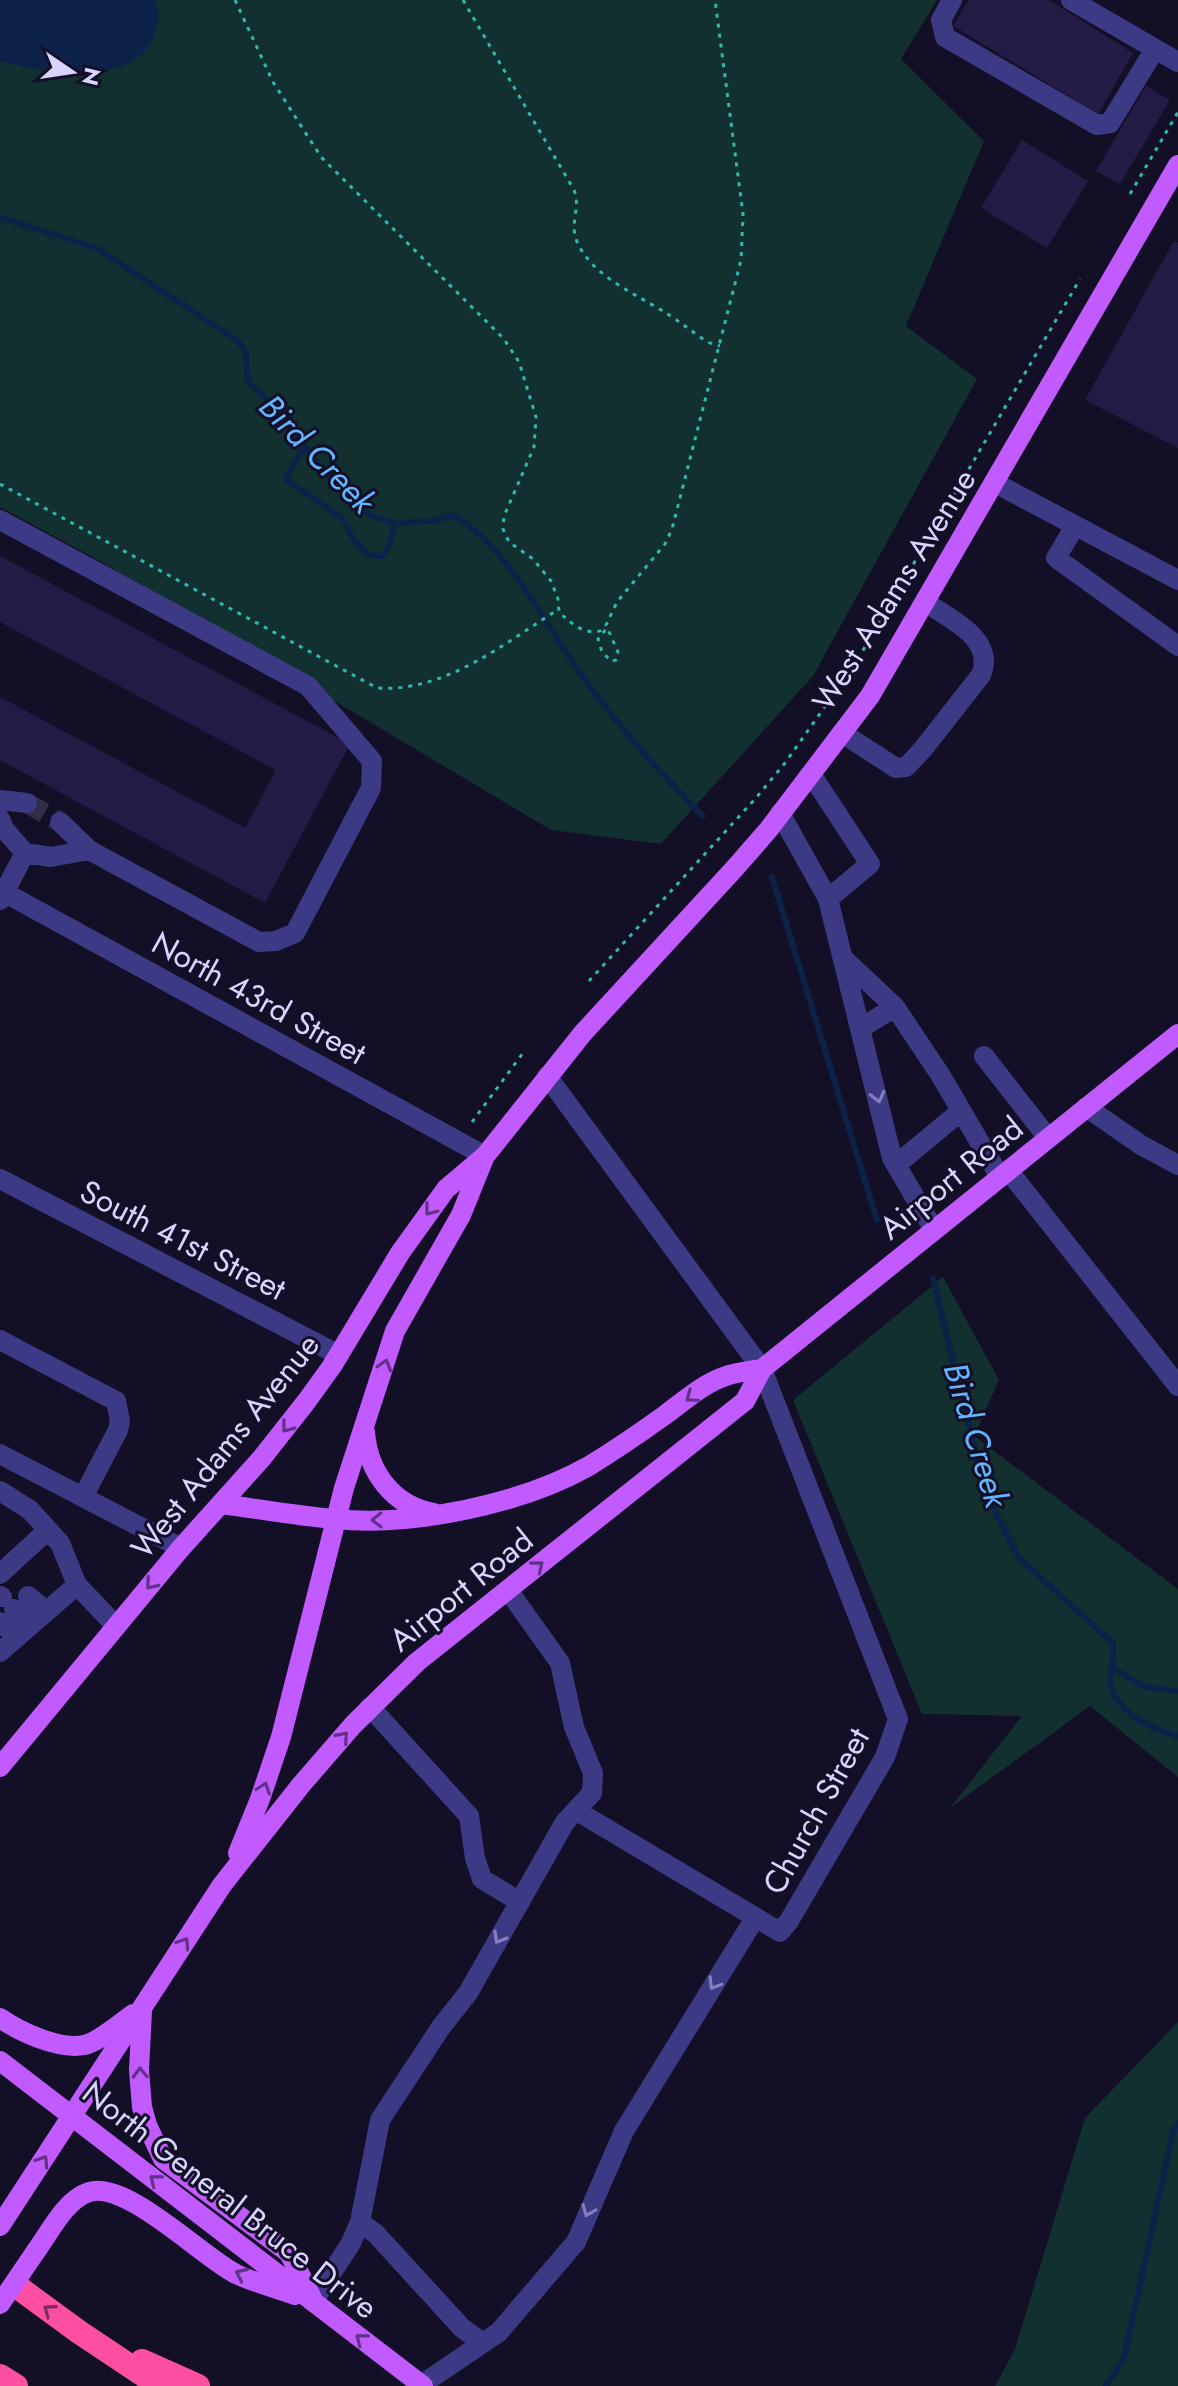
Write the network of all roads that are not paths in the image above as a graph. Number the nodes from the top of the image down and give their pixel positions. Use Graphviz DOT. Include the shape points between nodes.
graph roads {
  1 [pos="952,0"];
  2 [pos="1071,0"];
  3 [pos="1155,49"];
  4 [pos="1178,62"];
  5 [pos="1178,165"];
  6 [pos="995,483"];
  7 [pos="0,520"];
  8 [pos="1075,526"];
  9 [pos="1178,580"];
  10 [pos="925,602"];
  11 [pos="1178,646"];
  12 [pos="842,733"];
  13 [pos="811,774"];
  14 [pos="0,800"];
  15 [pos="27,803"];
  16 [pos="780,813"];
  17 [pos="0,819"];
  18 [pos="60,822"];
  19 [pos="89,850"];
  20 [pos="25,853"];
  21 [pos="1,894"];
  22 [pos="828,899"];
  23 [pos="844,959"];
  24 [pos="895,1007"];
  25 [pos="861,1028"];
  26 [pos="1178,1034"];
  27 [pos="984,1056"];
  28 [pos="547,1076"];
  29 [pos="1086,1107"];
  30 [pos="961,1111"];
  31 [pos="1048,1138"];
  32 [pos="485,1156"];
  33 [pos="896,1165"];
  34 [pos="1178,1165"];
  35 [pos="1004,1173"];
  36 [pos="0,1179"];
  37 [pos="934,1230"];
  38 [pos="0,1340"];
  39 [pos="339,1355"];
  40 [pos="762,1369"];
  41 [pos="1178,1386"];
  42 [pos="367,1415"];
  43 [pos="0,1454"];
  44 [pos="0,1491"];
  45 [pos="83,1497"];
  46 [pos="221,1504"];
  47 [pos="442,1514"];
  48 [pos="337,1520"];
  49 [pos="48,1530"];
  50 [pos="181,1548"];
  51 [pos="77,1585"];
  52 [pos="508,1590"];
  53 [pos="8,1594"];
  54 [pos="116,1626"];
  55 [pos="16,1637"];
  56 [pos="370,1707"];
  57 [pos="0,1767"];
  58 [pos="571,1816"];
  59 [pos="222,1885"];
  60 [pos="520,1902"];
  61 [pos="755,1918"];
  62 [pos="142,2009"];
  63 [pos="0,2018"];
  64 [pos="0,2061"];
  65 [pos="72,2116"];
  66 [pos="360,2222"];
  67 [pos="0,2226"];
  68 [pos="19,2288"];
  69 [pos="313,2302"];
  70 [pos="0,2304"];
  71 [pos="79,2332"];
  72 [pos="483,2343"];
  73 [pos="0,2376"];
  74 [pos="422,2385"];
  75 [pos="14,2386"];
  76 [pos="160,2386"];
  77 [pos="198,2386"];
  1 -- 3 [label="street" via="941,20 945,37 1097,125 1110,123"];
  2 -- 3 [label="street"];
  3 -- 4 [label="street"];
  5 -- 6 [label="main road, West Adams Avenue"];
  6 -- 8 [label="street"];
  6 -- 10 [label="main road, West Adams Avenue"];
  7 -- 19 [label="street" via="308,686 372,761 371,788 295,933 276,941 259,942"];
  8 -- 9 [label="street"];
  8 -- 11 [label="street" via="1056,558"];
  10 -- 12 [label="main road, West Adams Avenue"];
  10 -- 12 [label="street" via="977,640 985,654 981,675 906,767 896,768"];
  12 -- 13 [label="main road, West Adams Avenue"];
  13 -- 16 [label="main road, West Adams Avenue"];
  13 -- 22 [label="street" via="870,864"];
  14 -- 15 [label="street"];
  16 -- 22 [label="street"];
  16 -- 28 [label="main road, West Adams Avenue"];
  17 -- 20 [label="street"];
  18 -- 19 [label="street"];
  19 -- 20 [label="street" via="51,857"];
  20 -- 21 [label="street"];
  21 -- 32 [label="street, North 43rd Street"];
  22 -- 23 [label="street"];
  23 -- 24 [label="street"];
  23 -- 25 [label="street"];
  24 -- 25 [label="street"];
  24 -- 30 [label="street"];
  25 -- 33 [label="street, one-way"];
  26 -- 29 [label="main road, Airport Road"];
  27 -- 31 [label="street"];
  28 -- 32 [label="main road, West Adams Avenue"];
  28 -- 40 [label="street"];
  29 -- 31 [label="main road, Airport Road"];
  29 -- 34 [label="street"];
  30 -- 33 [label="street"];
  30 -- 35 [label="street"];
  31 -- 35 [label="main road, Airport Road"];
  32 -- 39 [label="main road, West Adams Avenue, one-way" via="446,1189 421,1221"];
  42 -- 32 [label="main road, West Adams Avenue, one-way" via="395,1331 461,1215"];
  33 -- 37 [label="street"];
  35 -- 37 [label="main road, Airport Road"];
  35 -- 41 [label="street"];
  36 -- 39 [label="street, South 41st Street"];
  37 -- 40 [label="main road, Airport Road"];
  38 -- 45 [label="street" via="116,1401 118,1430"];
  39 -- 46 [label="main road, West Adams Avenue, one-way"];
  40 -- 47 [label="main road, Airport Road, one-way" via="725,1376 700,1389 585,1468 508,1498"];
  52 -- 40 [label="main road, Airport Road, one-way" via="745,1401"];
  40 -- 61 [label="street, Church Street" via="898,1719 885,1757 789,1921 780,1932"];
  42 -- 47 [label="main road" via="370,1459 384,1484 405,1502"];
  42 -- 48 [label="main road, West Adams Avenue"];
  43 -- 45 [label="street"];
  44 -- 49 [label="street" via="30,1510"];
  45 -- 50 [label="street"];
  46 -- 48 [label="main road, Airport Road"];
  46 -- 50 [label="main road, West Adams Avenue"];
  47 -- 48 [label="main road, Airport Road, one-way"];
  59 -- 48 [label="main road, Airport Road, one-way" via="281,1737"];
  49 -- 51 [label="street" via="60,1543"];
  49 -- 53 [label="street"];
  50 -- 54 [label="main road, West Adams Avenue, one-way"];
  51 -- 54 [label="street"];
  51 -- 55 [label="street"];
  52 -- 56 [label="main road, Airport Road"];
  52 -- 58 [label="street" via="560,1663 574,1727 593,1773 592,1793"];
  53 -- 55 [label="street"];
  53 -- 55 [label="street"];
  54 -- 57 [label="main road, West Adams Avenue"];
  59 -- 56 [label="main road, Airport Road, one-way"];
  56 -- 60 [label="street" via="469,1816 482,1879"];
  58 -- 60 [label="street"];
  58 -- 61 [label="street"];
  62 -- 59 [label="main road, Airport Road, one-way"];
  60 -- 66 [label="street, one-way" via="468,1993 380,2120"];
  61 -- 72 [label="street, Church Street, one-way" via="624,2131 576,2242 499,2332"];
  62 -- 63 [label="main road" via="86,2045 52,2043"];
  62 -- 65 [label="main road, Airport Road"];
  69 -- 62 [label="main road, one-way" via="289,2253 163,2159 142,2107"];
  64 -- 65 [label="main road, North General Bruce Drive"];
  67 -- 65 [label="main road, Airport Road, one-way"];
  69 -- 65 [label="main road, North General Bruce Drive, one-way"];
  66 -- 69 [label="street"];
  66 -- 72 [label="street" via="462,2328"];
  71 -- 68 [label="highway, one-way"];
  69 -- 70 [label="main road, one-way, bridge" via="235,2273 127,2198 105,2190 74,2199"];
  74 -- 69 [label="main road, North General Bruce Drive, one-way"];
  71 -- 76 [label="highway"];
  71 -- 77 [label="highway"];
  72 -- 74 [label="street, Church Street"];
  73 -- 75 [label="highway"];
}
